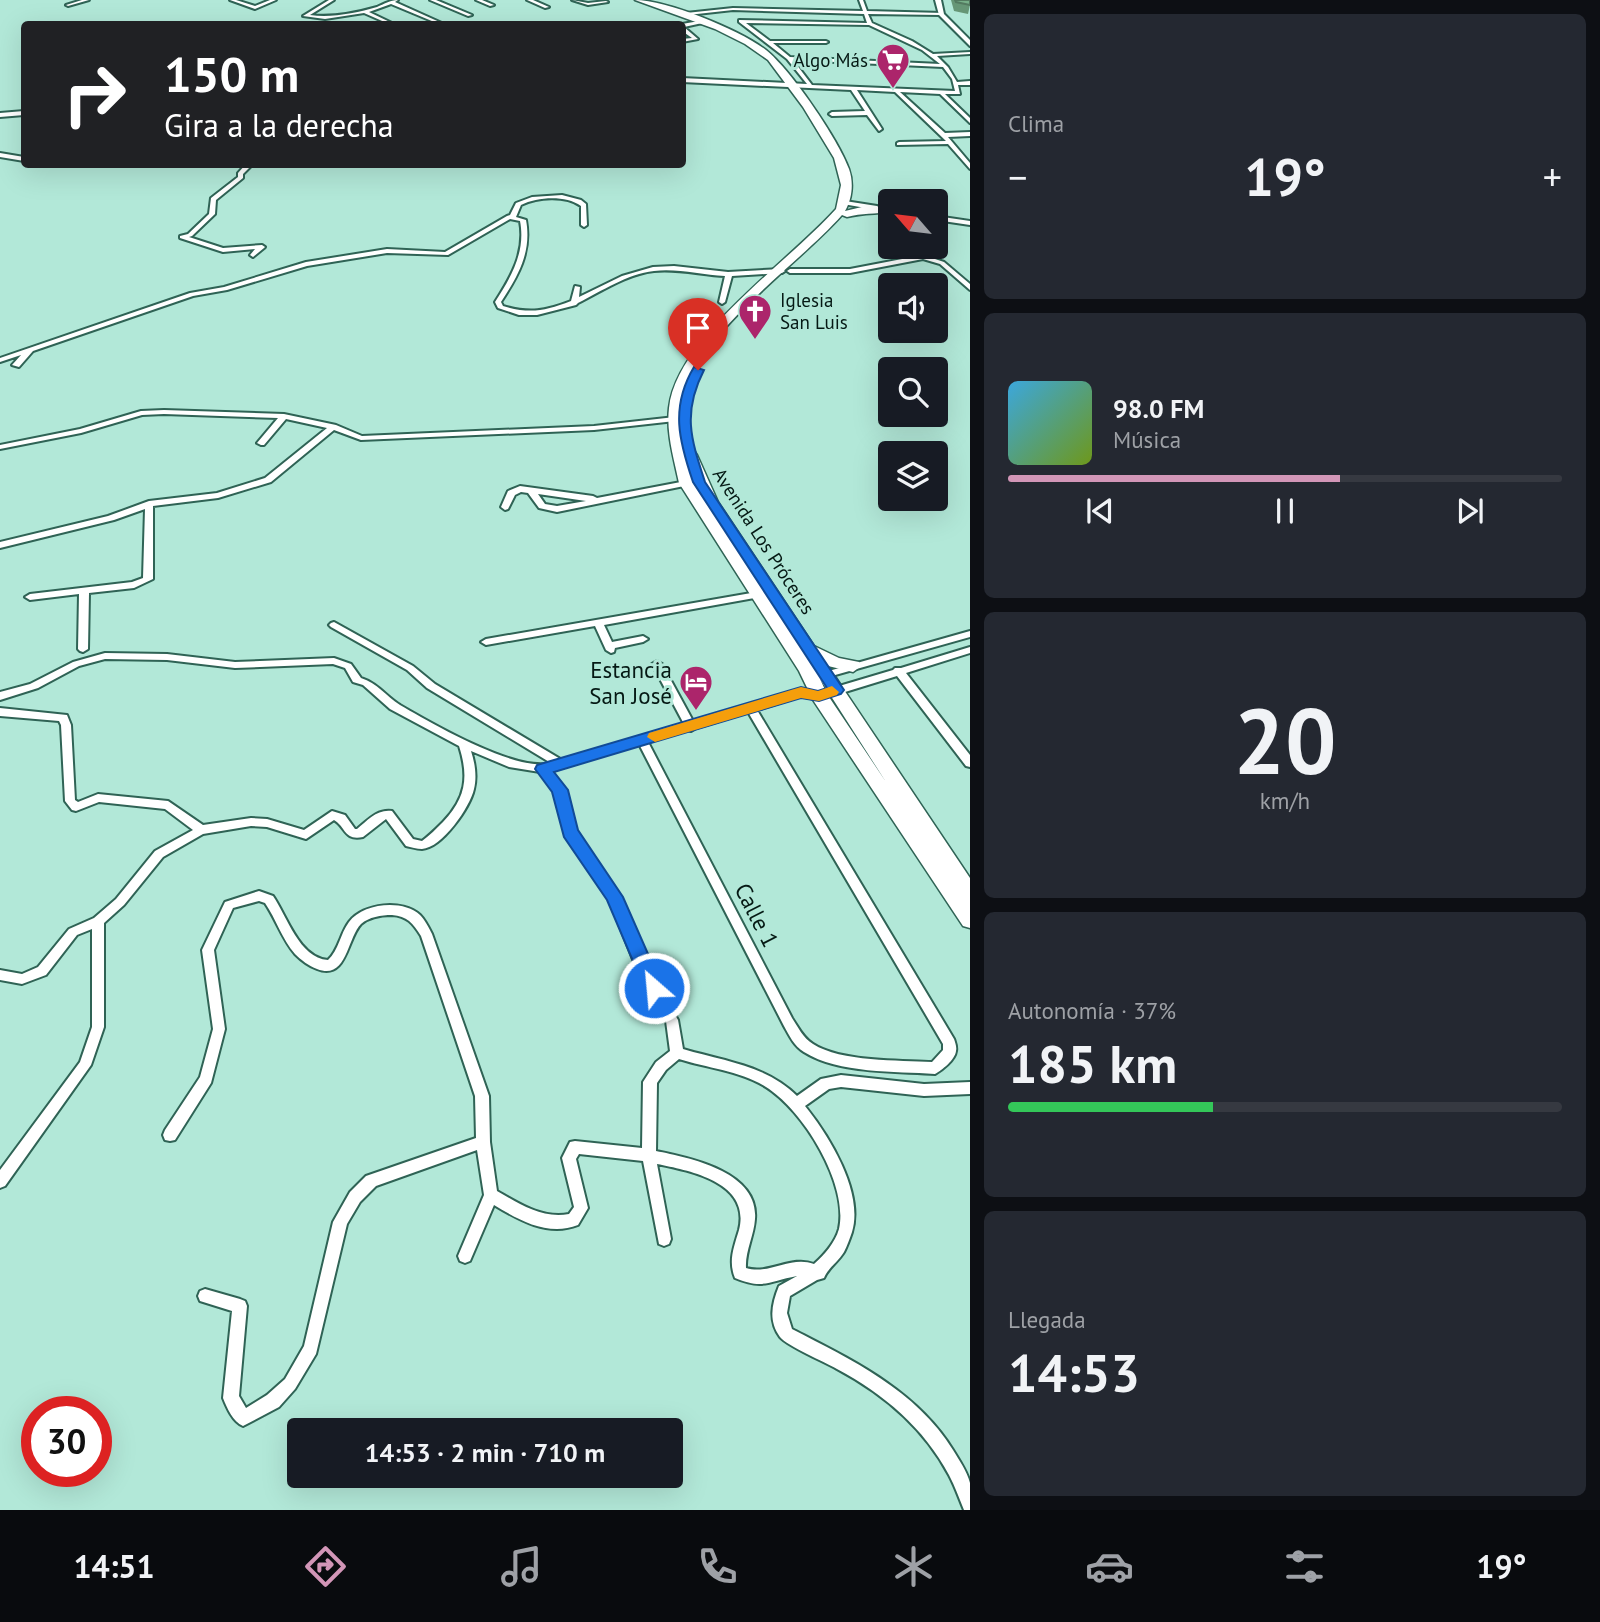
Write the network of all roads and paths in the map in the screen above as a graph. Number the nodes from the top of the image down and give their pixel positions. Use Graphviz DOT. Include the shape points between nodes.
graph roads {
  1 [pos="87,0"];
  2 [pos="131,0"];
  3 [pos="144,0"];
  4 [pos="232,0"];
  5 [pos="274,0"];
  6 [pos="332,0"];
  7 [pos="432,0"];
  8 [pos="478,0"];
  9 [pos="529,0"];
  10 [pos="574,0"];
  11 [pos="589,0"];
  12 [pos="639,0"];
  13 [pos="648,0"];
  14 [pos="815,0"];
  15 [pos="861,0"];
  16 [pos="930,0"];
  17 [pos="938,0"];
  18 [pos="394,2"];
  19 [pos="606,2"];
  20 [pos="581,3"];
  21 [pos="68,5"];
  22 [pos="492,5"];
  23 [pos="547,7"];
  24 [pos="950,8"];
  25 [pos="727,10"];
  26 [pos="820,10"];
  27 [pos="362,11"];
  28 [pos="864,11"];
  29 [pos="932,13"];
  30 [pos="688,14"];
  31 [pos="941,14"];
  32 [pos="470,15"];
  33 [pos="385,21"];
  34 [pos="435,21"];
  35 [pos="705,21"];
  36 [pos="741,21"];
  37 [pos="870,24"];
  38 [pos="686,26"];
  39 [pos="686,30"];
  40 [pos="970,38"];
  41 [pos="686,40"];
  42 [pos="770,42"];
  43 [pos="826,42"];
  44 [pos="970,44"];
  45 [pos="970,53"];
  46 [pos="933,55"];
  47 [pos="789,58"];
  48 [pos="944,66"];
  49 [pos="686,80"];
  50 [pos="970,83"];
  51 [pos="955,84"];
  52 [pos="800,85"];
  53 [pos="853,89"];
  54 [pos="897,92"];
  55 [pos="942,94"];
  56 [pos="21,113"];
  57 [pos="868,113"];
  58 [pos="832,114"];
  59 [pos="0,115"];
  60 [pos="970,121"];
  61 [pos="878,129"];
  62 [pos="970,134"];
  63 [pos="944,135"];
  64 [pos="951,142"];
  65 [pos="899,144"];
  66 [pos="0,155"];
  67 [pos="21,158"];
  68 [pos="970,167"];
  69 [pos="246,168"];
  70 [pos="858,191"];
  71 [pos="878,205"];
  72 [pos="849,207"];
  73 [pos="878,210"];
  74 [pos="513,216"];
  75 [pos="948,220"];
  76 [pos="970,223"];
  77 [pos="584,225"];
  78 [pos="485,229"];
  79 [pos="415,246"];
  80 [pos="253,255"];
  81 [pos="786,271"];
  82 [pos="729,274"];
  83 [pos="577,287"];
  84 [pos="970,288"];
  85 [pos="722,302"];
  86 [pos="575,304"];
  87 [pos="32,348"];
  88 [pos="0,360"];
  89 [pos="16,365"];
  90 [pos="284,416"];
  91 [pos="675,419"];
  92 [pos="333,427"];
  93 [pos="0,436"];
  94 [pos="261,443"];
  95 [pos="5,446"];
  96 [pos="686,483"];
  97 [pos="531,491"];
  98 [pos="593,499"];
  99 [pos="149,504"];
  100 [pos="505,507"];
  101 [pos="0,545"];
  102 [pos="84,591"];
  103 [pos="757,595"];
  104 [pos="30,597"];
  105 [pos="598,623"];
  106 [pos="334,625"];
  107 [pos="970,634"];
  108 [pos="643,639"];
  109 [pos="486,642"];
  110 [pos="809,648"];
  111 [pos="83,649"];
  112 [pos="970,650"];
  113 [pos="657,664"];
  114 [pos="853,666"];
  115 [pos="898,670"];
  116 [pos="823,685"];
  117 [pos="801,693"];
  118 [pos="0,696"];
  119 [pos="751,708"];
  120 [pos="0,712"];
  121 [pos="691,727"];
  122 [pos="642,740"];
  123 [pos="464,744"];
  124 [pos="970,763"];
  125 [pos="561,764"];
  126 [pos="543,769"];
  127 [pos="201,830"];
  128 [pos="970,894"];
  129 [pos="970,920"];
  130 [pos="98,921"];
  131 [pos="0,975"];
  132 [pos="677,1053"];
  133 [pos="970,1088"];
  134 [pos="797,1104"];
  135 [pos="170,1135"];
  136 [pos="483,1142"];
  137 [pos="649,1158"];
  138 [pos="0,1181"];
  139 [pos="491,1195"];
  140 [pos="664,1239"];
  141 [pos="465,1256"];
  142 [pos="819,1273"];
  143 [pos="205,1296"];
  144 [pos="970,1504"];
  1 -- 21 [label="street"];
  2 -- 3 [label="street"];
  4 -- 5 [label="street" via="255,8"];
  6 -- 27 [label="street" via="305,16 323,18"];
  7 -- 32 [label="street"];
  8 -- 22 [label="street"];
  9 -- 23 [label="street"];
  10 -- 20 [label="street"];
  11 -- 20 [label="street"];
  12 -- 35 [label="highway"];
  13 -- 30 [label="highway"];
  14 -- 26 [label="street"];
  15 -- 28 [label="street"];
  16 -- 29 [label="street"];
  17 -- 31 [label="street"];
  18 -- 27 [label="street"];
  18 -- 34 [label="street"];
  19 -- 20 [label="street"];
  24 -- 40 [label="street"];
  25 -- 26 [label="street"];
  25 -- 30 [label="street"];
  25 -- 36 [label="street"];
  26 -- 28 [label="street"];
  27 -- 33 [label="street"];
  28 -- 29 [label="street"];
  28 -- 37 [label="street"];
  29 -- 31 [label="street"];
  30 -- 52 [label="highway" via="756,42"];
  31 -- 44 [label="street"];
  35 -- 38 [label="street"];
  35 -- 52 [label="highway" via="762,50"];
  36 -- 37 [label="street"];
  36 -- 42 [label="street"];
  37 -- 46 [label="street"];
  39 -- 41 [label="street" via="696,38"];
  42 -- 43 [label="street"];
  42 -- 47 [label="street"];
  45 -- 46 [label="street"];
  46 -- 48 [label="street"];
  47 -- 48 [label="street"];
  47 -- 52 [label="street"];
  48 -- 51 [label="street"];
  49 -- 52 [label="street"];
  50 -- 51 [label="street"];
  51 -- 55 [label="street" via="958,93"];
  52 -- 53 [label="street"];
  52 -- 70 [label="highway" via="856,176"];
  52 -- 72 [label="highway" via="844,168"];
  53 -- 54 [label="street"];
  53 -- 57 [label="street"];
  54 -- 55 [label="street"];
  54 -- 63 [label="street"];
  55 -- 60 [label="street"];
  56 -- 59 [label="street"];
  57 -- 58 [label="street"];
  57 -- 61 [label="street"];
  62 -- 63 [label="street"];
  63 -- 64 [label="street"];
  64 -- 65 [label="street"];
  64 -- 68 [label="street"];
  66 -- 67 [label="street"];
  69 -- 80 [label="street" via="213,199 209,217 182,237 223,250 262,247"];
  70 -- 71 [label="highway"];
  70 -- 72 [label="highway, Avenida Los Próceres"];
  72 -- 73 [label="highway"];
  72 -- 81 [label="highway, Avenida Los Próceres"];
  74 -- 77 [label="street" via="518,204 529,199 575,198 584,205"];
  74 -- 78 [label="street"];
  74 -- 86 [label="street" via="523,220 524,252 498,302 500,307 519,313"];
  75 -- 76 [label="street"];
  78 -- 79 [label="street" via="445,249"];
  78 -- 87 [label="street" via="446,254 387,251 282,269"];
  81 -- 82 [label="street"];
  81 -- 84 [label="street" via="850,271 923,257 942,262"];
  81 -- 91 [label="highway, Avenida Los Próceres" via="694,360 679,389"];
  81 -- 110 [label="highway, Avenida Los Próceres" via="706,356 689,388 683,420 699,482"];
  82 -- 85 [label="street"];
  82 -- 86 [label="street" via="655,268 630,275"];
  83 -- 86 [label="street"];
  87 -- 88 [label="street"];
  87 -- 89 [label="street"];
  90 -- 92 [label="street"];
  90 -- 94 [label="street"];
  90 -- 95 [label="street" via="141,413"];
  91 -- 92 [label="street" via="594,428 361,438"];
  91 -- 96 [label="highway, Avenida Los Próceres"];
  92 -- 99 [label="street" via="268,480 218,495"];
  93 -- 95 [label="street"];
  96 -- 98 [label="street"];
  96 -- 103 [label="highway, Avenida Los Próceres"];
  97 -- 98 [label="street"];
  97 -- 98 [label="street" via="542,506 556,509"];
  97 -- 100 [label="street" via="511,493"];
  99 -- 101 [label="street"];
  99 -- 102 [label="street" via="148,579"];
  102 -- 104 [label="street"];
  102 -- 111 [label="street"];
  103 -- 105 [label="street"];
  103 -- 116 [label="highway, Avenida Los Próceres"];
  105 -- 108 [label="street" via="610,648"];
  105 -- 109 [label="street"];
  106 -- 125 [label="street" via="410,667 431,686"];
  107 -- 114 [label="street"];
  110 -- 114 [label="highway" via="835,663"];
  110 -- 116 [label="highway, Avenida Los Próceres"];
  112 -- 115 [label="street"];
  113 -- 121 [label="street"];
  114 -- 116 [label="street"];
  115 -- 116 [label="street"];
  115 -- 124 [label="street"];
  116 -- 117 [label="street"];
  116 -- 117 [label="street"];
  116 -- 128 [label="highway, Avenida Los Próceres"];
  116 -- 129 [label="highway, Avenida Los Próceres"];
  117 -- 119 [label="street"];
  118 -- 123 [label="street" via="105,656 175,657 235,665 334,661 348,666 357,680 394,706"];
  119 -- 121 [label="street"];
  119 -- 122 [label="street, Calle 1" via="949,1043 950,1052 935,1068 821,1054 796,1036"];
  120 -- 127 [label="street" via="63,718 70,801 76,807 98,798 168,805"];
  121 -- 122 [label="street"];
  122 -- 125 [label="street"];
  123 -- 126 [label="street" via="513,764"];
  123 -- 127 [label="street" via="472,777 467,800 423,845 410,843 388,814 359,834 332,815 306,835 251,822"];
  125 -- 126 [label="street"];
  126 -- 132 [label="street" via="560,790 570,832 614,897 641,964 672,1020"];
  127 -- 130 [label="street" via="159,854"];
  130 -- 131 [label="street" via="73,932 42,971 22,979"];
  130 -- 138 [label="street" via="98,1027 85,1065"];
  132 -- 134 [label="street" via="771,1082"];
  132 -- 137 [label="street" via="650,1082"];
  133 -- 134 [label="street" via="924,1090 841,1081 826,1083"];
  134 -- 142 [label="street" via="845,1186 843,1235"];
  135 -- 136 [label="street" via="206,1079 219,1029 208,950 229,905 258,896 269,899 277,909 301,953 326,966 341,951 357,920 392,911 415,918 426,934 482,1096"];
  136 -- 139 [label="street"];
  136 -- 143 [label="street" via="371,1181 355,1197 340,1222 311,1349 281,1393 243,1418 231,1398 240,1306"];
  137 -- 139 [label="street" via="575,1147 569,1158 581,1208 573,1220 559,1224 520,1213"];
  137 -- 140 [label="street"];
  137 -- 142 [label="street" via="690,1163 721,1177 742,1195 748,1208 747,1232 737,1264 740,1273 757,1280 801,1266"];
  139 -- 141 [label="street"];
  142 -- 144 [label="street" via="784,1291 777,1307 780,1322 788,1334 882,1386 926,1422 959,1473"];
}
